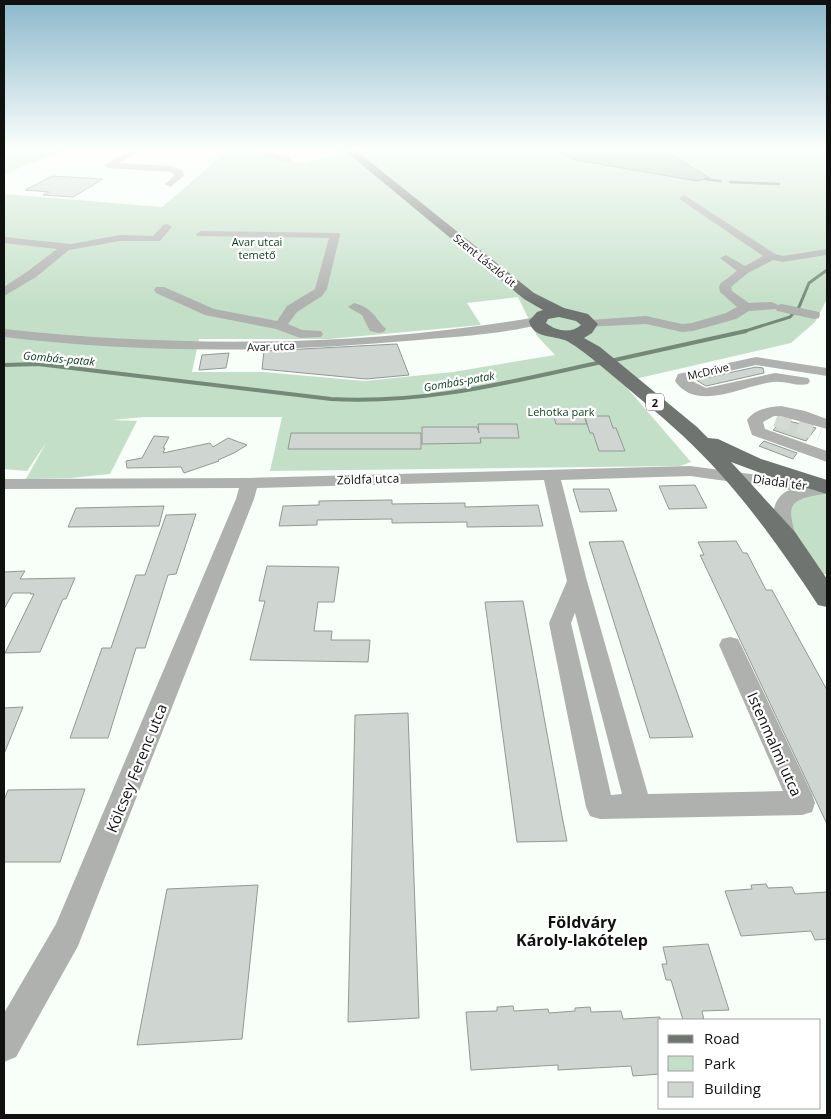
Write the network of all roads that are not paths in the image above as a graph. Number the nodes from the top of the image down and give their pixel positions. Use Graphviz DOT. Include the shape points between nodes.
graph roads {
  1 [pos="412,201"];
  2 [pos="689,201"];
  3 [pos="167,227"];
  4 [pos="201,234"];
  5 [pos="4,240"];
  6 [pos="66,246"];
  7 [pos="826,252"];
  8 [pos="771,256"];
  9 [pos="726,258"];
  10 [pos="744,271"];
  11 [pos="160,290"];
  12 [pos="4,292"];
  13 [pos="354,307"];
  14 [pos="746,308"];
  15 [pos="814,315"];
  16 [pos="545,319"];
  17 [pos="280,326"];
  18 [pos="379,329"];
  19 [pos="581,330"];
  20 [pos="4,333"];
  21 [pos="442,334"];
  22 [pos="332,338"];
  23 [pos="827,372"];
  24 [pos="803,375"];
  25 [pos="690,431"];
  26 [pos="825,431"];
  27 [pos="827,457"];
  28 [pos="551,474"];
  29 [pos="732,475"];
  30 [pos="249,483"];
  31 [pos="4,484"];
  32 [pos="827,489"];
  33 [pos="786,538"];
  34 [pos="577,581"];
  35 [pos="827,598"];
  36 [pos="730,645"];
  37 [pos="638,805"];
  38 [pos="4,1045"];
  1 -- 16 [label="main road, Szent László út" via="529,296"];
  2 -- 8 [label="street"];
  3 -- 6 [label="street" via="156,239 120,238"];
  4 -- 17 [label="street" via="335,235 321,289 292,309"];
  5 -- 6 [label="street"];
  6 -- 12 [label="street"];
  7 -- 8 [label="street" via="783,259"];
  8 -- 10 [label="street"];
  9 -- 10 [label="street"];
  10 -- 14 [label="street" via="724,286 726,292"];
  11 -- 17 [label="street" via="210,312"];
  13 -- 18 [label="street" via="369,314 375,328"];
  14 -- 15 [label="street" via="777,307"];
  14 -- 19 [label="street" via="693,327 682,328 646,320"];
  16 -- 19 [label="main road, 2" via="558,334"];
  16 -- 19 [label="main road, 2" via="582,316"];
  16 -- 21 [label="street, Avar utca" via="492,330"];
  17 -- 22 [label="street" via="300,334"];
  18 -- 21 [label="street" via="434,324"];
  18 -- 22 [label="street"];
  19 -- 25 [label="main road, 2" via="594,351"];
  20 -- 22 [label="street, Avar utca" via="59,340 242,347"];
  21 -- 22 [label="street, Avar utca"];
  23 -- 24 [label="street"];
  24 -- 24 [label="street, McDrive" via="756,361 682,377 682,381 695,390 706,392 776,377"];
  25 -- 29 [label="main road, 2"];
  25 -- 32 [label="main road" via="743,461"];
  26 -- 27 [label="street" via="789,412 771,411 769,417 755,420 758,432"];
  28 -- 29 [label="street, Zöldfa utca" via="690,471"];
  28 -- 30 [label="street, Zöldfa utca"];
  28 -- 34 [label="street"];
  29 -- 32 [label="street, Diadal tér"];
  29 -- 33 [label="main road, 2"];
  30 -- 31 [label="street, Zöldfa utca"];
  30 -- 38 [label="street, Kölcsey Ferenc utca" via="67,935"];
  32 -- 33 [label="street, Diadal tér" via="794,493 785,500 782,507"];
  33 -- 35 [label="main road, 2"];
  34 -- 37 [label="street"];
  34 -- 37 [label="street, Istenmalmi utca" via="560,623 600,807"];
  36 -- 37 [label="street, Istenmalmi utca" via="802,803"];
}
